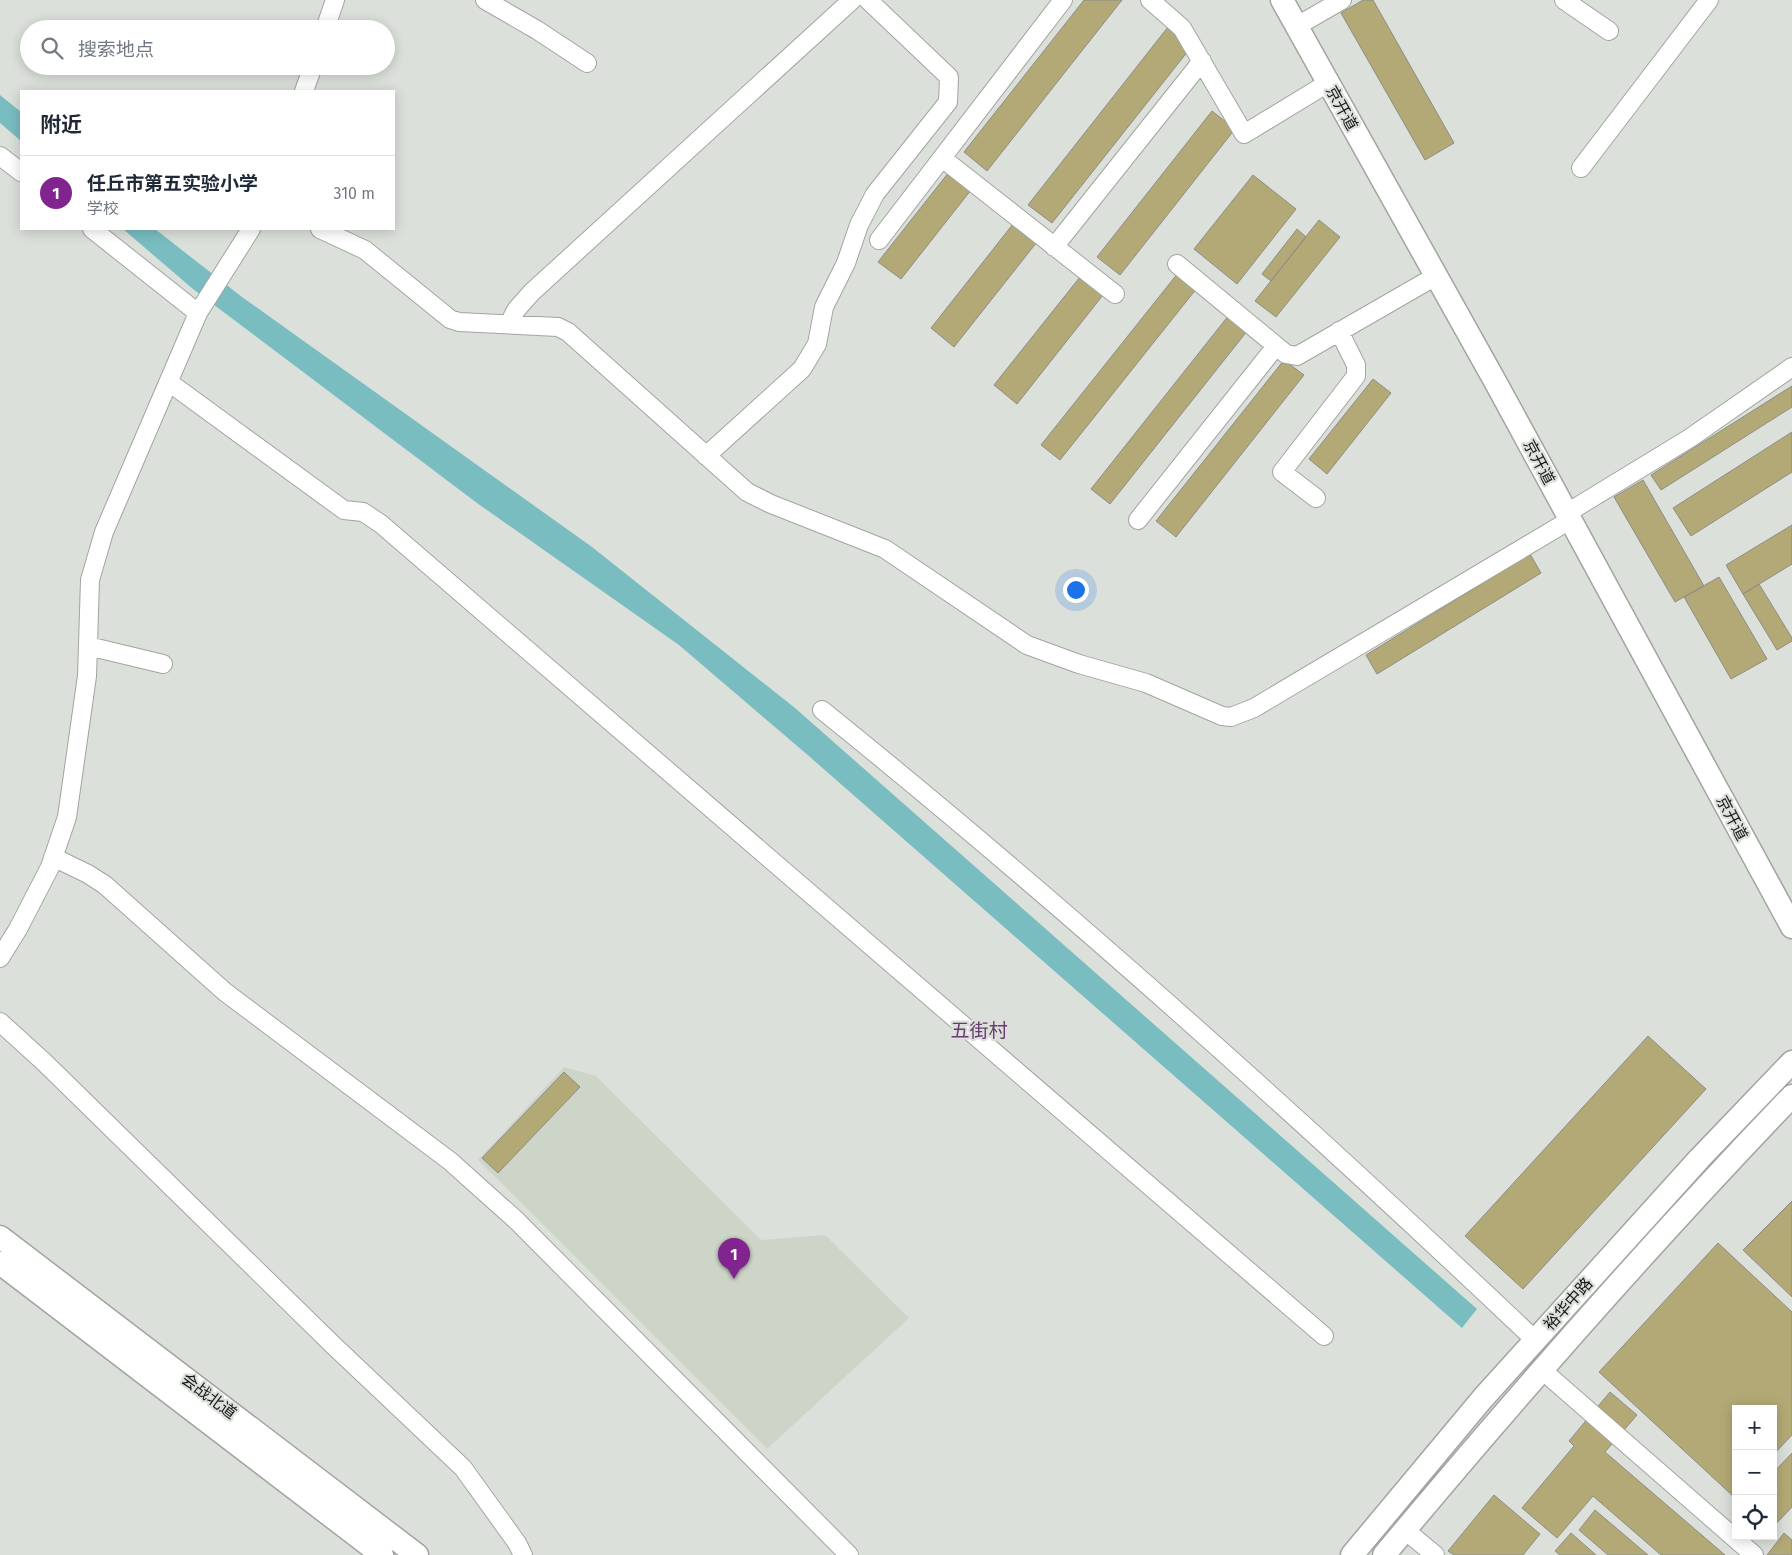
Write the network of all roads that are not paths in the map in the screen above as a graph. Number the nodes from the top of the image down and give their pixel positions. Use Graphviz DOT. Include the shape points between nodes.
graph roads {
  1 [pos="335,0"];
  2 [pos="485,0"];
  3 [pos="852,0"];
  4 [pos="868,0"];
  5 [pos="1063,0"];
  6 [pos="1150,0"];
  7 [pos="1282,0"];
  8 [pos="1342,0"];
  9 [pos="1564,0"];
  10 [pos="1709,0"];
  11 [pos="328,20"];
  12 [pos="1297,26"];
  13 [pos="1609,31"];
  14 [pos="1202,61"];
  15 [pos="586,63"];
  16 [pos="310,75"];
  17 [pos="1328,83"];
  18 [pos="304,90"];
  19 [pos="0,156"];
  20 [pos="942,158"];
  21 [pos="1581,168"];
  22 [pos="20,171"];
  23 [pos="93,230"];
  24 [pos="250,230"];
  25 [pos="322,230"];
  26 [pos="879,240"];
  27 [pos="1054,247"];
  28 [pos="1177,264"];
  29 [pos="1436,276"];
  30 [pos="1115,294"];
  31 [pos="199,311"];
  32 [pos="509,324"];
  33 [pos="1339,331"];
  34 [pos="1276,346"];
  35 [pos="1792,367"];
  36 [pos="170,383"];
  37 [pos="706,456"];
  38 [pos="1316,498"];
  39 [pos="1569,516"];
  40 [pos="1138,520"];
  41 [pos="88,646"];
  42 [pos="163,664"];
  43 [pos="822,710"];
  44 [pos="53,857"];
  45 [pos="1792,926"];
  46 [pos="0,958"];
  47 [pos="0,1022"];
  48 [pos="1792,1062"];
  49 [pos="1792,1096"];
  50 [pos="0,1236"];
  51 [pos="0,1263"];
  52 [pos="1324,1336"];
  53 [pos="1535,1340"];
  54 [pos="1542,1370"];
  55 [pos="1405,1530"];
  56 [pos="382,1555"];
  57 [pos="417,1555"];
  58 [pos="523,1555"];
  59 [pos="849,1555"];
  60 [pos="1352,1555"];
  61 [pos="1384,1555"];
  62 [pos="1435,1555"];
  63 [pos="1754,1555"];
  1 -- 11 [label="street"];
  2 -- 15 [label="street"];
  3 -- 32 [label="street" via="532,292"];
  4 -- 37 [label="street" via="949,77 948,102 875,194 824,307 817,344 802,369"];
  5 -- 20 [label="street"];
  6 -- 14 [label="street" via="1182,28"];
  7 -- 12 [label="main road, 京开道"];
  8 -- 12 [label="street"];
  9 -- 13 [label="street"];
  10 -- 21 [label="street"];
  12 -- 17 [label="main road, 京开道"];
  14 -- 17 [label="street" via="1244,134"];
  14 -- 27 [label="street"];
  16 -- 18 [label="street"];
  17 -- 29 [label="main road, 京开道"];
  19 -- 22 [label="street"];
  20 -- 26 [label="street"];
  20 -- 27 [label="street"];
  23 -- 31 [label="street"];
  24 -- 31 [label="street"];
  25 -- 32 [label="street" via="365,250 450,318 459,322"];
  27 -- 30 [label="street"];
  28 -- 34 [label="street"];
  29 -- 33 [label="street"];
  29 -- 39 [label="main road, 京开道"];
  31 -- 36 [label="street"];
  32 -- 37 [label="street" via="558,327 568,332"];
  33 -- 34 [label="street" via="1297,356 1286,354"];
  33 -- 38 [label="street" via="1356,365 1356,376 1282,472"];
  34 -- 40 [label="street"];
  35 -- 39 [label="street"];
  36 -- 41 [label="street" via="104,532 90,580"];
  36 -- 52 [label="street" via="344,510 363,512 381,524"];
  37 -- 39 [label="street" via="747,492 885,549 1027,645 1146,683 1231,717 1254,708"];
  39 -- 45 [label="main road, 京开道"];
  41 -- 42 [label="street"];
  41 -- 44 [label="street" via="87,676 67,817"];
  43 -- 53 [label="street" via="936,802 1189,1022 1409,1220"];
  44 -- 46 [label="street"];
  44 -- 59 [label="street" via="105,885 225,992 450,1161 516,1221"];
  47 -- 58 [label="street" via="463,1468"];
  48 -- 53 [label="main road, 裕华中路"];
  49 -- 54 [label="main road, 裕华中路"];
  50 -- 57 [label="main road, 会战北道"];
  51 -- 56 [label="main road, 会战北道"];
  53 -- 60 [label="main road, 裕华中路"];
  54 -- 55 [label="main road, 裕华中路"];
  54 -- 63 [label="street"];
  55 -- 61 [label="main road, 裕华中路"];
  55 -- 62 [label="street"];
}
